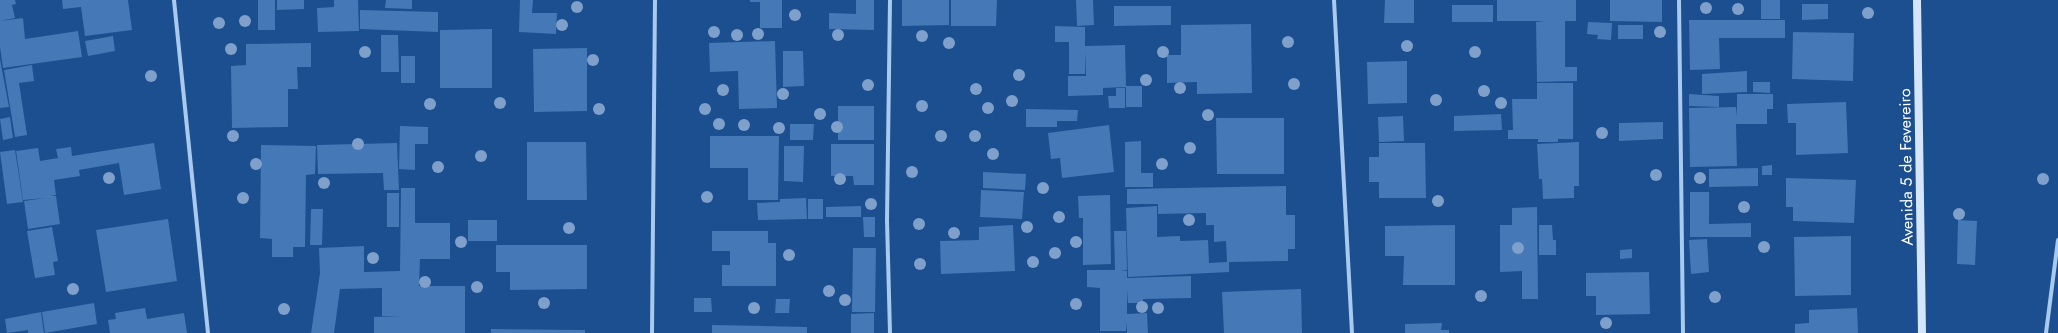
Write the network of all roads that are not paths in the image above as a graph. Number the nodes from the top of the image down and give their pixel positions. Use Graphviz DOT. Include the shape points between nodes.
graph roads {
  1 [pos="174,0"];
  2 [pos="655,0"];
  3 [pos="890,0"];
  4 [pos="1334,0"];
  5 [pos="1679,0"];
  6 [pos="1917,0"];
  7 [pos="2058,240"];
  8 [pos="208,333"];
  9 [pos="652,333"];
  10 [pos="890,333"];
  11 [pos="1352,333"];
  12 [pos="1683,333"];
  13 [pos="1922,333"];
  14 [pos="2046,333"];
  1 -- 8 [label="street"];
  2 -- 9 [label="street"];
  3 -- 10 [label="street"];
  4 -- 11 [label="street"];
  5 -- 12 [label="street"];
  6 -- 13 [label="street, Avenida 5 de Fevereiro"];
  7 -- 14 [label="street"];
}
